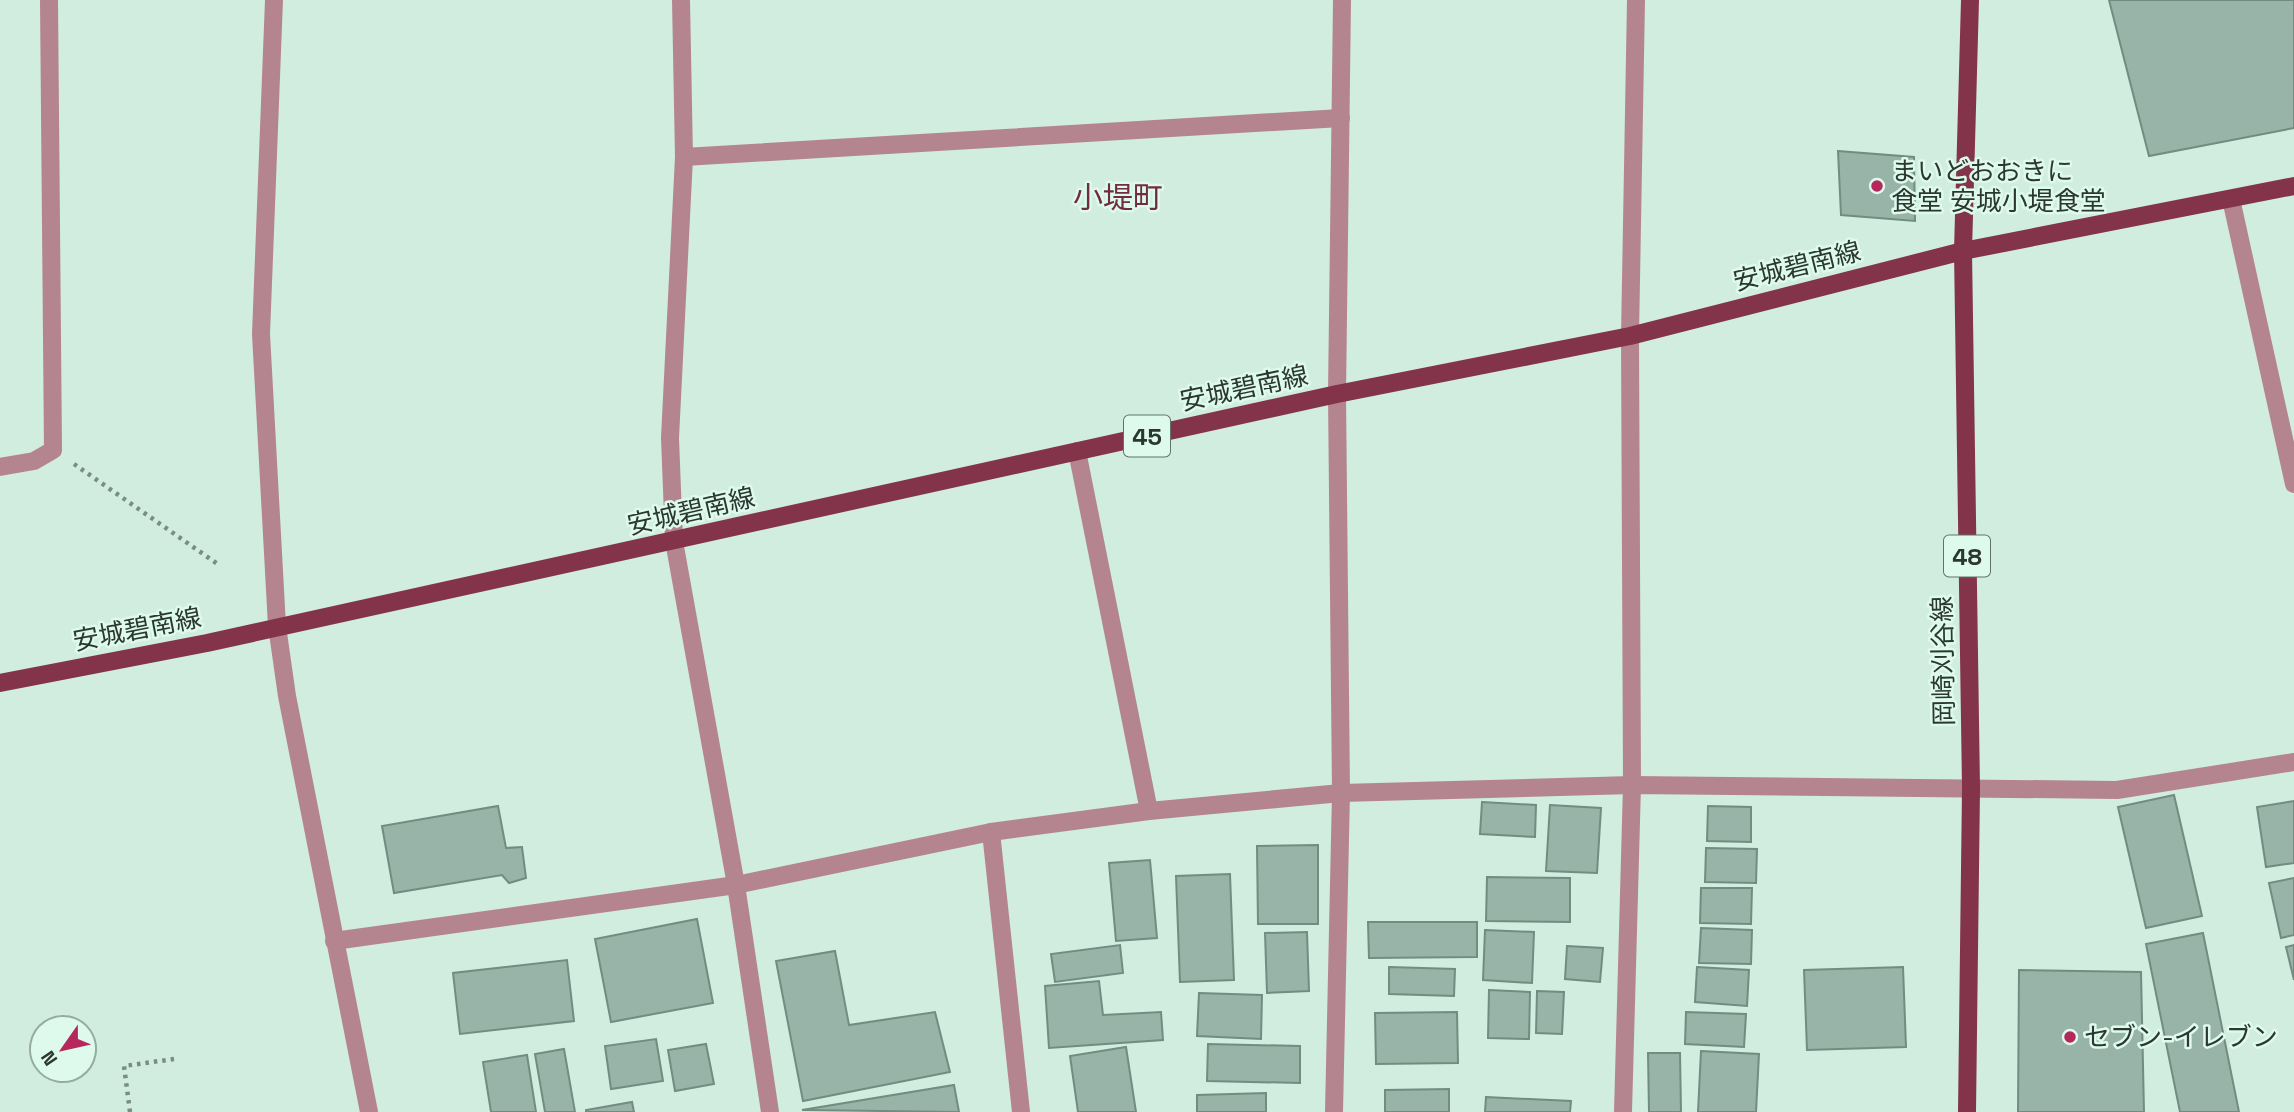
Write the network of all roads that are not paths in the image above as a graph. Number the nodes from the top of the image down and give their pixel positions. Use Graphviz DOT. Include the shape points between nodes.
graph roads {
  1 [pos="49,0"];
  2 [pos="274,0"];
  3 [pos="681,0"];
  4 [pos="1342,0"];
  5 [pos="1636,0"];
  6 [pos="1970,0"];
  7 [pos="1341,118"];
  8 [pos="684,157"];
  9 [pos="2294,186"];
  10 [pos="2231,199"];
  11 [pos="1963,251"];
  12 [pos="1630,336"];
  13 [pos="1337,394"];
  14 [pos="1077,451"];
  15 [pos="0,467"];
  16 [pos="2294,484"];
  17 [pos="674,541"];
  18 [pos="277,626"];
  19 [pos="0,683"];
  20 [pos="2294,762"];
  21 [pos="1632,785"];
  22 [pos="1970,788"];
  23 [pos="1341,793"];
  24 [pos="1149,811"];
  25 [pos="991,832"];
  26 [pos="736,885"];
  27 [pos="334,941"];
  28 [pos="369,1112"];
  29 [pos="770,1112"];
  30 [pos="1021,1112"];
  31 [pos="1334,1112"];
  32 [pos="1623,1112"];
  33 [pos="1967,1112"];
  1 -- 15 [label="street" via="53,450 34,461"];
  2 -- 18 [label="street" via="261,334"];
  3 -- 8 [label="street"];
  4 -- 7 [label="street"];
  5 -- 12 [label="street"];
  6 -- 11 [label="main road, 岡崎刈谷線 / 48"];
  7 -- 8 [label="street"];
  7 -- 13 [label="street"];
  8 -- 17 [label="street" via="670,438"];
  9 -- 10 [label="main road, 安城碧南線 / 45"];
  10 -- 11 [label="main road, 安城碧南線 / 45"];
  10 -- 16 [label="street"];
  11 -- 12 [label="main road, 安城碧南線 / 45"];
  11 -- 22 [label="main road, 岡崎刈谷線 / 48"];
  12 -- 13 [label="main road, 安城碧南線 / 45"];
  12 -- 21 [label="street"];
  13 -- 14 [label="main road, 安城碧南線 / 45"];
  13 -- 23 [label="street"];
  14 -- 17 [label="main road, 安城碧南線 / 45"];
  14 -- 24 [label="street"];
  17 -- 18 [label="main road, 安城碧南線 / 45"];
  17 -- 26 [label="street"];
  18 -- 19 [label="main road, 安城碧南線 / 45"];
  18 -- 27 [label="street"];
  20 -- 22 [label="street" via="2117,789"];
  21 -- 22 [label="street"];
  21 -- 23 [label="street"];
  21 -- 32 [label="street"];
  22 -- 33 [label="main road, 岡崎刈谷線 / 48"];
  23 -- 24 [label="street"];
  23 -- 31 [label="street"];
  24 -- 25 [label="street"];
  25 -- 26 [label="street"];
  25 -- 30 [label="street"];
  26 -- 27 [label="street"];
  26 -- 29 [label="street"];
  27 -- 28 [label="street"];
}
